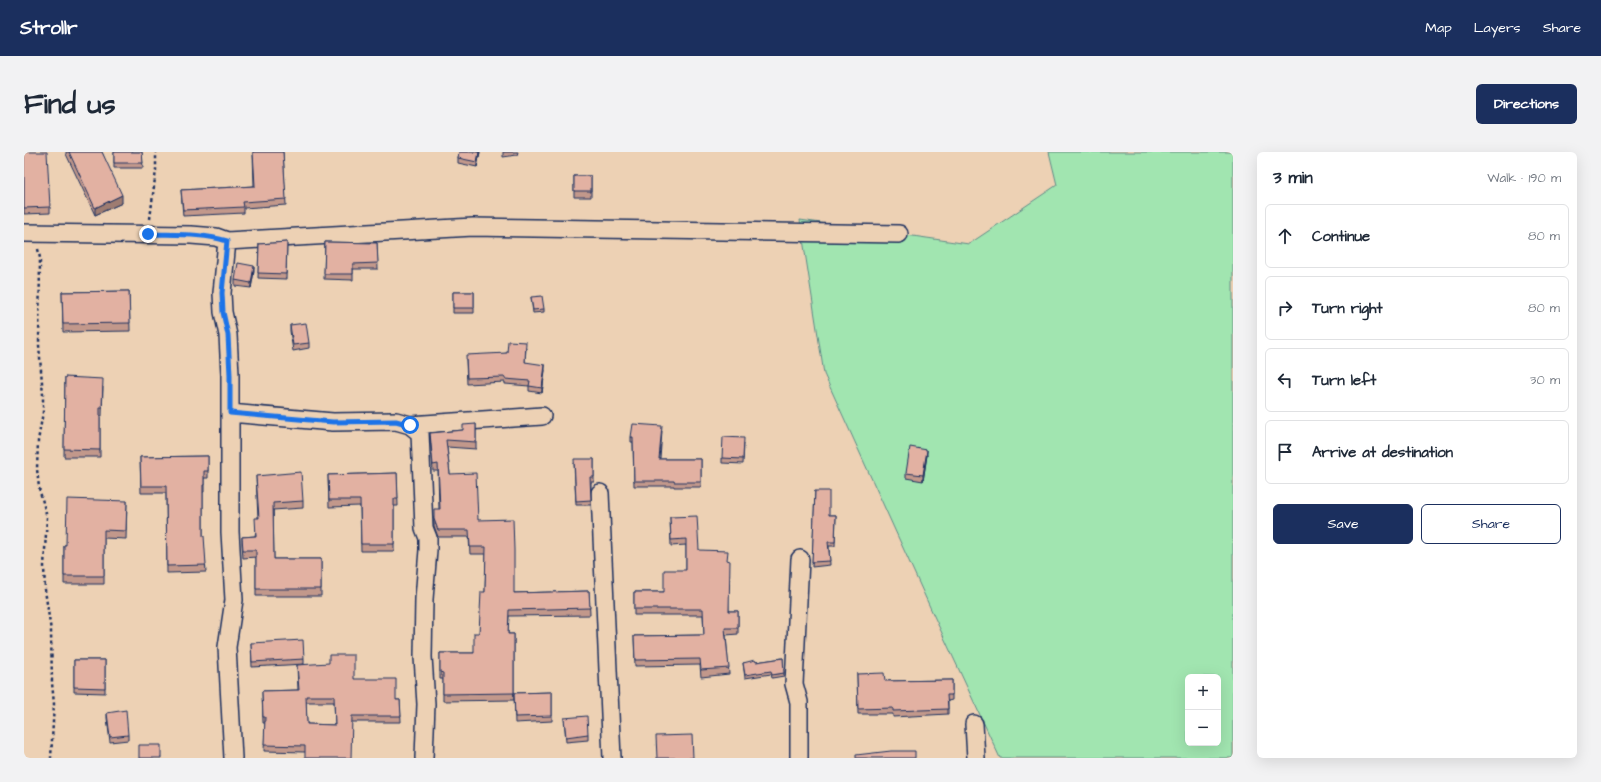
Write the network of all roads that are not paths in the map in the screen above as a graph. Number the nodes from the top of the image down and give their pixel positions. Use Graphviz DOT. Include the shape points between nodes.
graph roads {
  1 [pos="29,233"];
  2 [pos="899,234"];
  3 [pos="227,241"];
  4 [pos="230,413"];
  5 [pos="542,416"];
  6 [pos="410,425"];
  7 [pos="600,493"];
  8 [pos="800,559"];
  9 [pos="974,724"];
  10 [pos="233,758"];
  11 [pos="424,758"];
  12 [pos="612,758"];
  13 [pos="799,758"];
  14 [pos="976,758"];
  1 -- 3 [label="street" via="148,234 210,237"];
  2 -- 3 [label="street" via="473,227"];
  3 -- 4 [label="street" via="222,293 228,335"];
  4 -- 6 [label="street" via="333,422 396,421"];
  4 -- 10 [label="street" via="230,532 234,600 227,647"];
  5 -- 6 [label="street"];
  6 -- 11 [label="street" via="420,433 424,528 428,538 423,657 426,704"];
  7 -- 12 [label="street"];
  8 -- 13 [label="street" via="794,684 799,702"];
  9 -- 14 [label="street"];
}
